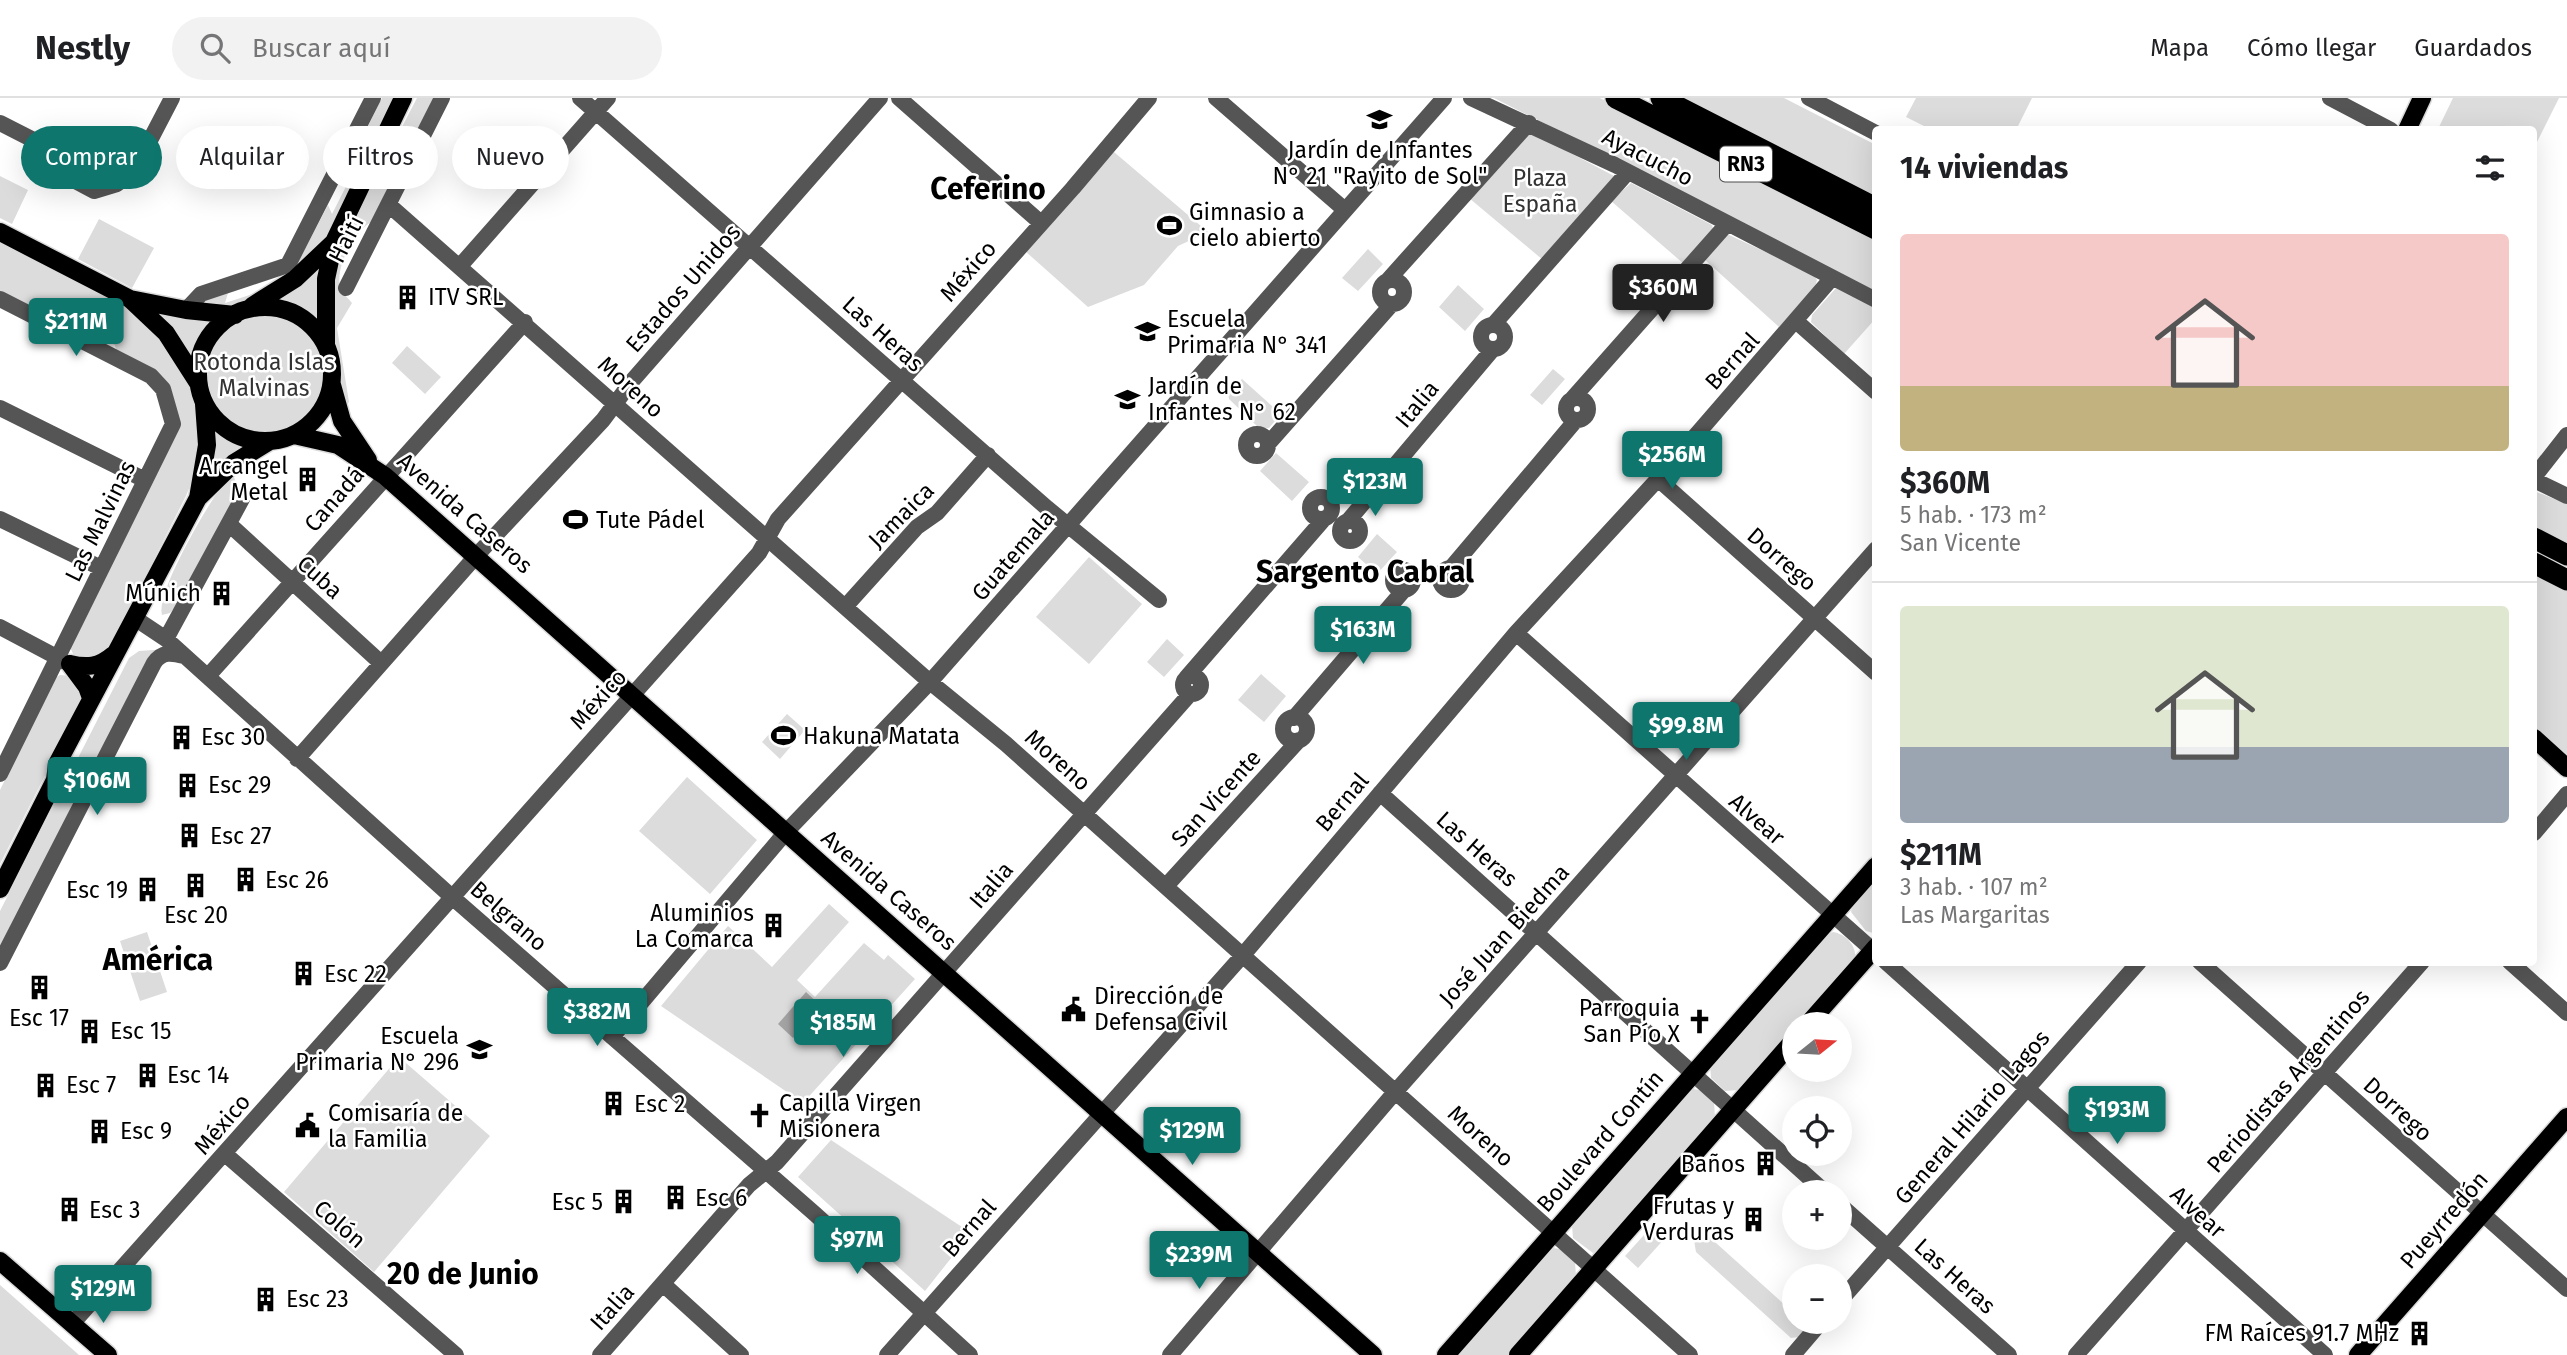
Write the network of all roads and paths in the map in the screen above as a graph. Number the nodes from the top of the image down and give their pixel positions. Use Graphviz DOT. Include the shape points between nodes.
graph roads {
  1 [pos="172,98"];
  2 [pos="373,98"];
  3 [pos="403,98"];
  4 [pos="413,98"];
  5 [pos="442,98"];
  6 [pos="580,98"];
  7 [pos="608,98"];
  8 [pos="880,98"];
  9 [pos="899,98"];
  10 [pos="1149,98"];
  11 [pos="1216,98"];
  12 [pos="1444,98"];
  13 [pos="1471,98"];
  14 [pos="1616,98"];
  15 [pos="1661,98"];
  16 [pos="1809,98"];
  17 [pos="2330,98"];
  18 [pos="2422,98"];
  19 [pos="595,112"];
  20 [pos="0,123"];
  21 [pos="1529,123"];
  22 [pos="389,126"];
  23 [pos="399,126"];
  24 [pos="2382,126"];
  25 [pos="2409,126"];
  26 [pos="1872,130"];
  27 [pos="1628,172"];
  28 [pos="361,189"];
  29 [pos="389,205"];
  30 [pos="1872,206"];
  31 [pos="1345,210"];
  32 [pos="1041,223"];
  33 [pos="1727,224"];
  34 [pos="1872,227"];
  35 [pos="0,232"];
  36 [pos="334,242"];
  37 [pos="749,248"];
  38 [pos="460,266"];
  39 [pos="1832,278"];
  40 [pos="346,288"];
  41 [pos="1872,298"];
  42 [pos="0,299"];
  43 [pos="130,299"];
  44 [pos="186,310"];
  45 [pos="240,312"];
  46 [pos="525,322"];
  47 [pos="1797,322"];
  48 [pos="326,345"];
  49 [pos="901,380"];
  50 [pos="198,383"];
  51 [pos="332,385"];
  52 [pos="1872,388"];
  53 [pos="204,404"];
  54 [pos="614,404"];
  55 [pos="0,408"];
  56 [pos="294,435"];
  57 [pos="2567,435"];
  58 [pos="268,442"];
  59 [pos="1268,444"];
  60 [pos="988,455"];
  61 [pos="370,463"];
  62 [pos="2537,475"];
  63 [pos="385,476"];
  64 [pos="1658,479"];
  65 [pos="145,480"];
  66 [pos="2537,481"];
  67 [pos="2567,496"];
  68 [pos="198,498"];
  69 [pos="242,499"];
  70 [pos="0,519"];
  71 [pos="1324,519"];
  72 [pos="1348,521"];
  73 [pos="229,524"];
  74 [pos="1068,526"];
  75 [pos="768,536"];
  76 [pos="2537,540"];
  77 [pos="1872,553"];
  78 [pos="477,555"];
  79 [pos="2567,555"];
  80 [pos="168,559"];
  81 [pos="2537,565"];
  82 [pos="101,568"];
  83 [pos="1451,568"];
  84 [pos="2567,580"];
  85 [pos="292,581"];
  86 [pos="1405,590"];
  87 [pos="1159,600"];
  88 [pos="845,607"];
  89 [pos="1815,618"];
  90 [pos="142,623"];
  91 [pos="0,627"];
  92 [pos="1516,633"];
  93 [pos="166,639"];
  94 [pos="113,655"];
  95 [pos="186,656"];
  96 [pos="64,660"];
  97 [pos="382,663"];
  98 [pos="1872,669"];
  99 [pos="208,676"];
  100 [pos="930,682"];
  101 [pos="631,695"];
  102 [pos="91,698"];
  103 [pos="2537,741"];
  104 [pos="297,759"];
  105 [pos="2567,768"];
  106 [pos="0,774"];
  107 [pos="1674,776"];
  108 [pos="55,780"];
  109 [pos="1380,793"];
  110 [pos="2567,794"];
  111 [pos="1084,814"];
  112 [pos="2537,829"];
  113 [pos="786,832"];
  114 [pos="1872,871"];
  115 [pos="1166,886"];
  116 [pos="0,889"];
  117 [pos="452,897"];
  118 [pos="1834,915"];
  119 [pos="1537,934"];
  120 [pos="1872,948"];
  121 [pos="1243,955"];
  122 [pos="1872,959"];
  123 [pos="0,963"];
  124 [pos="1892,966"];
  125 [pos="2136,966"];
  126 [pos="2204,966"];
  127 [pos="2418,966"];
  128 [pos="2514,966"];
  129 [pos="945,972"];
  130 [pos="1820,1012"];
  131 [pos="2567,1013"];
  132 [pos="612,1037"];
  133 [pos="1782,1054"];
  134 [pos="1692,1073"];
  135 [pos="2324,1073"];
  136 [pos="1396,1090"];
  137 [pos="2027,1090"];
  138 [pos="1733,1109"];
  139 [pos="1101,1111"];
  140 [pos="2567,1117"];
  141 [pos="222,1158"];
  142 [pos="766,1171"];
  143 [pos="1812,1180"];
  144 [pos="2482,1214"];
  145 [pos="1852,1215"];
  146 [pos="2185,1231"];
  147 [pos="1553,1232"];
  148 [pos="1888,1247"];
  149 [pos="1257,1251"];
  150 [pos="0,1261"];
  151 [pos="1593,1268"];
  152 [pos="663,1284"];
  153 [pos="1852,1287"];
  154 [pos="2567,1289"];
  155 [pos="925,1312"];
  156 [pos="72,1324"];
  157 [pos="424,1333"];
  158 [pos="1811,1334"];
  159 [pos="108,1355"];
  160 [pos="443,1355"];
  161 [pos="456,1355"];
  162 [pos="600,1355"];
  163 [pos="741,1355"];
  164 [pos="887,1355"];
  165 [pos="970,1355"];
  166 [pos="1170,1355"];
  167 [pos="1373,1355"];
  168 [pos="1446,1355"];
  169 [pos="1518,1355"];
  170 [pos="1690,1355"];
  171 [pos="1793,1355"];
  172 [pos="2009,1355"];
  173 [pos="2076,1355"];
  174 [pos="2325,1355"];
  175 [pos="2358,1355"];
  1 -- 20 [label="street" via="134,171 117,184 94,191 62,174 55,151"];
  2 -- 44 [label="street" via="288,265 201,294"];
  3 -- 22 [label="main road"];
  4 -- 23 [label="main road"];
  5 -- 29 [label="street, Haití"];
  6 -- 19 [label="street, Las Heras"];
  7 -- 19 [label="street"];
  8 -- 37 [label="street, Estados Unidos"];
  9 -- 32 [label="street"];
  10 -- 32 [label="street, México"];
  11 -- 31 [label="street"];
  12 -- 31 [label="street, Guatemala"];
  13 -- 21 [label="street, Ayacucho"];
  14 -- 34 [label="highway, RN3"];
  15 -- 30 [label="highway, RN3"];
  16 -- 26 [label="street"];
  17 -- 24 [label="street"];
  18 -- 25 [label="main road"];
  19 -- 37 [label="street, Las Heras"];
  19 -- 38 [label="street"];
  21 -- 27 [label="street, Ayacucho"];
  21 -- 59 [label="street" via="1388,280 1399,282 1404,289 1400,300"];
  27 -- 33 [label="street, Ayacucho"];
  27 -- 72 [label="street, Italia" via="1493,325 1505,338 1502,345 1493,349"];
  28 -- 36 [label="main road"];
  29 -- 38 [label="street, Moreno"];
  29 -- 40 [label="street, Haití"];
  31 -- 74 [label="street, Guatemala"];
  32 -- 49 [label="street, México"];
  33 -- 39 [label="street, Ayacucho"];
  33 -- 83 [label="street" via="1572,400 1581,399 1588,406 1586,417 1576,420"];
  35 -- 43 [label="main road"];
  36 -- 45 [label="main road" via="295,279"];
  36 -- 48 [label="main road" via="326,279"];
  37 -- 49 [label="street, Las Heras"];
  37 -- 54 [label="street, Estados Unidos"];
  38 -- 46 [label="street, Moreno"];
  39 -- 41 [label="street, Ayacucho"];
  39 -- 47 [label="street, Bernal"];
  42 -- 65 [label="street, Las Malvinas" via="151,376 163,389 173,424"];
  43 -- 44 [label="main road"];
  43 -- 50 [label="main road" via="166,333"];
  44 -- 45 [label="main road"];
  45 -- 48 [label="main road" via="270,308 293,313"];
  45 -- 50 [label="main road" via="206,341"];
  46 -- 54 [label="street, Moreno"];
  46 -- 63 [label="street, Canadá"];
  47 -- 52 [label="street"];
  47 -- 64 [label="street, Bernal"];
  48 -- 51 [label="main road"];
  49 -- 60 [label="street, Las Heras"];
  49 -- 75 [label="street, México"];
  50 -- 53 [label="main road"];
  51 -- 56 [label="main road" via="316,418"];
  51 -- 61 [label="main road, Avenida Caseros" via="342,421"];
  53 -- 58 [label="main road" via="235,434"];
  53 -- 68 [label="main road" via="207,445"];
  54 -- 75 [label="street, Moreno"];
  54 -- 78 [label="street, Estados Unidos"];
  55 -- 65 [label="street"];
  56 -- 58 [label="main road"];
  56 -- 61 [label="main road, Avenida Caseros" via="338,445"];
  57 -- 62 [label="street"];
  58 -- 68 [label="main road" via="234,463"];
  60 -- 74 [label="street, Las Heras"];
  60 -- 88 [label="street, Jamaica"];
  61 -- 63 [label="main road, Avenida Caseros"];
  63 -- 78 [label="main road, Avenida Caseros"];
  63 -- 85 [label="street, Canadá"];
  64 -- 89 [label="street, Dorrego"];
  64 -- 92 [label="street, Bernal"];
  65 -- 82 [label="street, Las Malvinas"];
  66 -- 67 [label="street"];
  68 -- 80 [label="main road"];
  69 -- 73 [label="street"];
  70 -- 82 [label="street"];
  71 -- 111 [label="street, Italia"];
  73 -- 85 [label="street, Cuba"];
  73 -- 93 [label="street"];
  74 -- 87 [label="street, Las Heras"];
  74 -- 100 [label="street, Guatemala"];
  75 -- 88 [label="street, Moreno"];
  75 -- 101 [label="street, México" via="759,554"];
  76 -- 79 [label="highway"];
  77 -- 89 [label="street, José Juan Biedma"];
  78 -- 97 [label="street, Estados Unidos"];
  78 -- 101 [label="main road, Avenida Caseros"];
  80 -- 90 [label="main road" via="163,582"];
  80 -- 94 [label="main road"];
  81 -- 84 [label="highway"];
  82 -- 96 [label="street, Las Malvinas"];
  85 -- 97 [label="street, Cuba"];
  85 -- 99 [label="street, Canadá"];
  86 -- 115 [label="street, San Vicente" via="1286,722 1288,738 1299,740"];
  88 -- 100 [label="street, Moreno"];
  89 -- 98 [label="street, Dorrego"];
  89 -- 107 [label="street, José Juan Biedma"];
  90 -- 93 [label="street, Belgrano"];
  90 -- 108 [label="main road" via="67,769"];
  91 -- 96 [label="street"];
  92 -- 107 [label="street, Alvear"];
  92 -- 109 [label="street, Bernal"];
  93 -- 95 [label="street, Belgrano"];
  94 -- 96 [label="main road" via="87,668"];
  94 -- 102 [label="main road"];
  95 -- 99 [label="street, Belgrano"];
  95 -- 123 [label="street" via="168,653 158,657"];
  96 -- 102 [label="main road"];
  96 -- 106 [label="street, Las Malvinas"];
  97 -- 104 [label="street, Estados Unidos"];
  99 -- 104 [label="street, Belgrano"];
  100 -- 111 [label="street, Moreno"];
  100 -- 113 [label="street, Guatemala"];
  101 -- 113 [label="main road, Avenida Caseros"];
  101 -- 117 [label="street, México"];
  102 -- 108 [label="main road" via="57,764"];
  103 -- 105 [label="main road"];
  104 -- 117 [label="street, Belgrano"];
  107 -- 118 [label="street, Alvear"];
  107 -- 119 [label="street, José Juan Biedma"];
  108 -- 116 [label="main road"];
  109 -- 119 [label="street, Las Heras"];
  109 -- 121 [label="street, Bernal"];
  110 -- 112 [label="street"];
  111 -- 115 [label="street, Moreno"];
  111 -- 129 [label="street, Italia"];
  113 -- 129 [label="main road, Avenida Caseros"];
  113 -- 132 [label="street, Guatemala"];
  114 -- 118 [label="main road, Boulevard Contín"];
  115 -- 121 [label="street, Moreno"];
  117 -- 132 [label="street, Belgrano"];
  117 -- 141 [label="street, México"];
  118 -- 120 [label="street, Alvear"];
  118 -- 134 [label="main road, Boulevard Contín"];
  119 -- 134 [label="street, Las Heras"];
  119 -- 136 [label="street, José Juan Biedma"];
  121 -- 136 [label="street, Moreno"];
  121 -- 139 [label="street, Bernal"];
  122 -- 130 [label="main road"];
  124 -- 137 [label="street, Alvear"];
  125 -- 137 [label="street, General Hilario Lagos"];
  126 -- 135 [label="street, Dorrego"];
  127 -- 135 [label="street, Periodistas Argentinos"];
  128 -- 131 [label="street"];
  129 -- 139 [label="main road, Avenida Caseros"];
  129 -- 142 [label="street, Italia"];
  132 -- 142 [label="street, Belgrano"];
  133 -- 138 [label="main road"];
  134 -- 138 [label="street, Las Heras"];
  134 -- 147 [label="main road, Boulevard Contín"];
  135 -- 144 [label="street, Dorrego"];
  135 -- 146 [label="street, Periodistas Argentinos"];
  136 -- 147 [label="street, Moreno"];
  136 -- 149 [label="street, José Juan Biedma"];
  137 -- 146 [label="street, Alvear"];
  137 -- 148 [label="street, General Hilario Lagos"];
  138 -- 143 [label="street, Las Heras"];
  138 -- 151 [label="main road"];
  139 -- 149 [label="main road, Avenida Caseros"];
  139 -- 155 [label="street, Bernal"];
  140 -- 144 [label="main road, Pueyrredón"];
  141 -- 156 [label="street, México"];
  141 -- 157 [label="street, Colón"];
  142 -- 152 [label="street, Italia"];
  142 -- 155 [label="street, Belgrano"];
  144 -- 154 [label="street, Dorrego"];
  144 -- 175 [label="main road, Pueyrredón"];
  145 -- 148 [label="street, Las Heras"];
  146 -- 173 [label="street, Periodistas Argentinos"];
  146 -- 174 [label="street, Alvear"];
  147 -- 151 [label="street, Moreno"];
  147 -- 168 [label="main road, Boulevard Contín"];
  148 -- 153 [label="street, General Hilario Lagos"];
  148 -- 172 [label="street, Las Heras"];
  149 -- 166 [label="street, José Juan Biedma"];
  149 -- 167 [label="main road, Avenida Caseros"];
  150 -- 156 [label="main road"];
  151 -- 169 [label="main road"];
  151 -- 170 [label="street, Moreno"];
  152 -- 162 [label="street, Italia"];
  152 -- 163 [label="street"];
  155 -- 164 [label="street, Bernal"];
  155 -- 165 [label="street, Belgrano"];
  156 -- 159 [label="main road"];
  157 -- 160 [label="street, Colón"];
  157 -- 161 [label="street, Colón"];
  158 -- 171 [label="street"];
}
